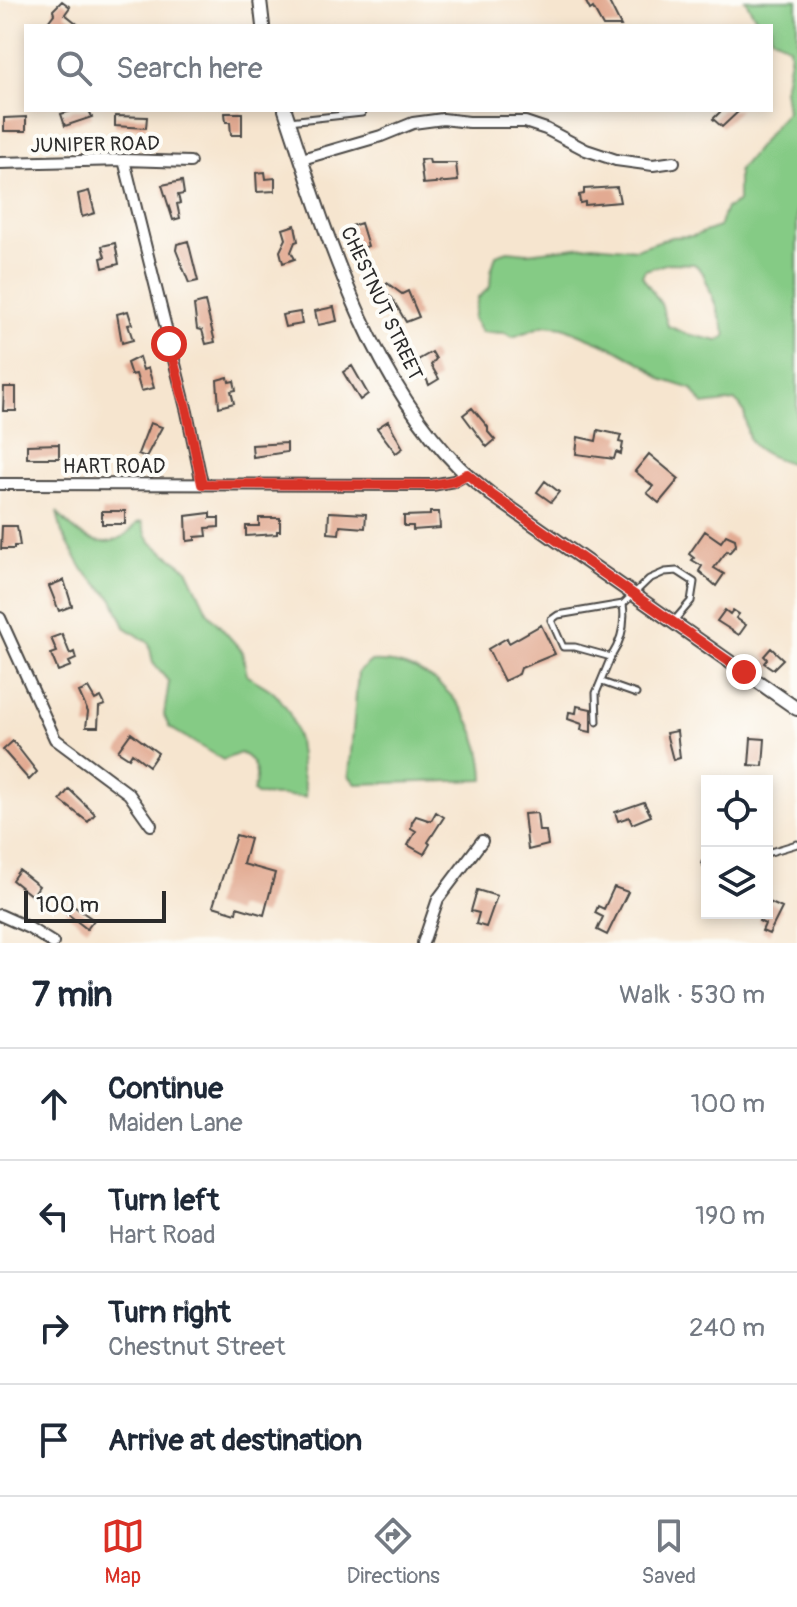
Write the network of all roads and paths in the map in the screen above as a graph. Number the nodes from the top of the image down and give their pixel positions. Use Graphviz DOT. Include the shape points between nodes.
graph roads {
  1 [pos="260,0"];
  2 [pos="263,24"];
  3 [pos="362,113"];
  4 [pos="286,116"];
  5 [pos="302,159"];
  6 [pos="124,160"];
  7 [pos="190,162"];
  8 [pos="674,162"];
  9 [pos="0,163"];
  10 [pos="467,474"];
  11 [pos="0,484"];
  12 [pos="202,484"];
  13 [pos="633,593"];
  14 [pos="623,604"];
  15 [pos="0,618"];
  16 [pos="674,621"];
  17 [pos="4,640"];
  18 [pos="611,657"];
  19 [pos="602,682"];
  20 [pos="636,694"];
  21 [pos="797,709"];
  22 [pos="597,722"];
  23 [pos="151,825"];
  24 [pos="482,841"];
  25 [pos="797,844"];
  26 [pos="773,851"];
  27 [pos="0,915"];
  28 [pos="53,943"];
  29 [pos="423,943"];
  1 -- 2 [label="street"];
  3 -- 4 [label="lane"];
  4 -- 5 [label="street, CHESTNUT STREET"];
  5 -- 8 [label="street" via="413,123 443,119 525,122 616,160"];
  5 -- 10 [label="street, CHESTNUT STREET" via="329,239 376,348 399,391"];
  6 -- 7 [label="street, JUNIPER ROAD"];
  6 -- 9 [label="street, JUNIPER ROAD"];
  6 -- 12 [label="street"];
  10 -- 12 [label="street, HART ROAD" via="432,485"];
  10 -- 13 [label="street, CHESTNUT STREET"];
  11 -- 12 [label="street, HART ROAD"];
  13 -- 14 [label="lane"];
  13 -- 16 [label="street, CHESTNUT STREET"];
  13 -- 16 [label="lane" via="665,572 677,571 694,582 691,601"];
  14 -- 18 [label="lane" via="625,619"];
  14 -- 18 [label="lane" via="551,620 563,647"];
  15 -- 17 [label="street"];
  16 -- 21 [label="street, CHESTNUT STREET"];
  17 -- 23 [label="street" via="55,739 129,794"];
  18 -- 19 [label="lane"];
  19 -- 20 [label="lane"];
  19 -- 22 [label="lane" via="596,693"];
  24 -- 29 [label="street" via="438,899"];
  25 -- 26 [label="lane"];
  27 -- 28 [label="street"];
}
